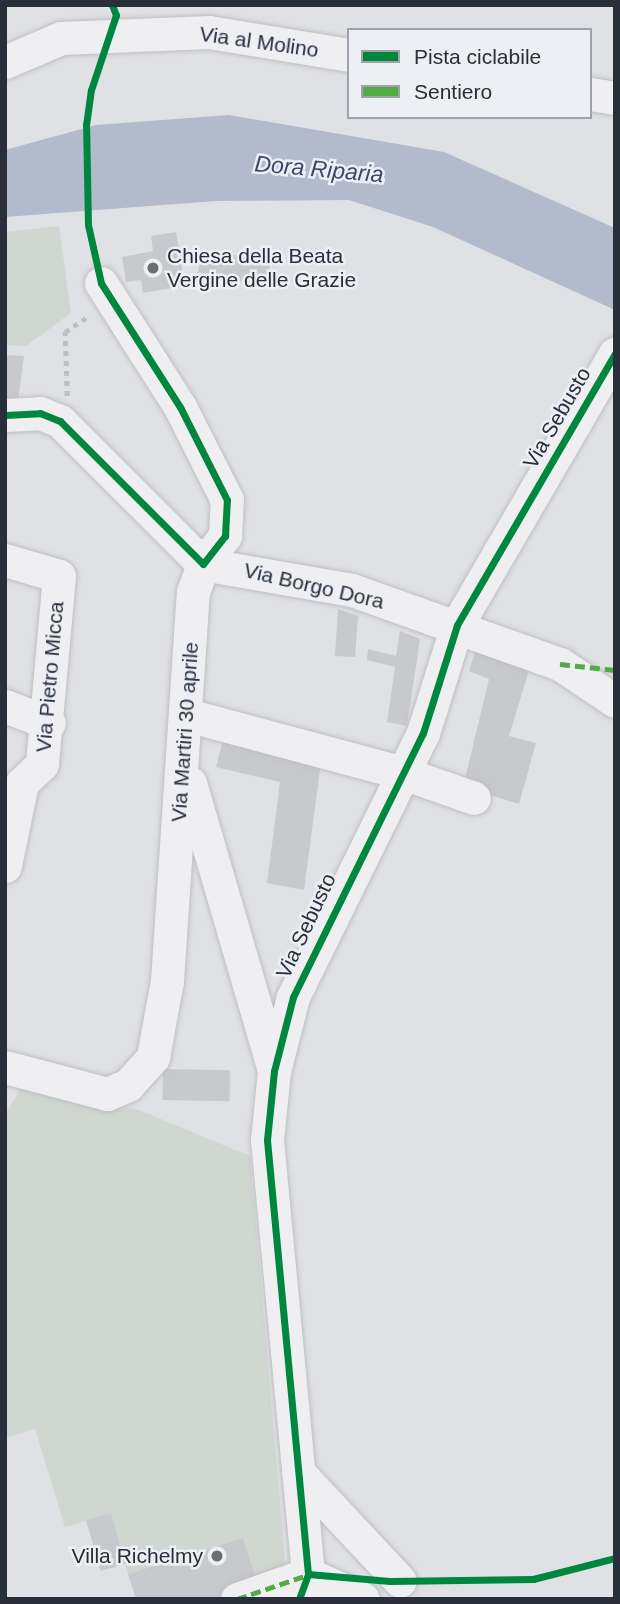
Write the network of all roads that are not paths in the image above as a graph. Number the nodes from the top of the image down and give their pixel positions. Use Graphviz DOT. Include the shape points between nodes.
graph roads {
  1 [pos="347,55"];
  2 [pos="5,62"];
  3 [pos="592,94"];
  4 [pos="615,98"];
  5 [pos="107,292"];
  6 [pos="615,354"];
  7 [pos="5,415"];
  8 [pos="5,560"];
  9 [pos="202,564"];
  10 [pos="457,625"];
  11 [pos="615,701"];
  12 [pos="5,706"];
  13 [pos="187,715"];
  14 [pos="49,723"];
  15 [pos="184,760"];
  16 [pos="403,773"];
  17 [pos="474,798"];
  18 [pos="6,853"];
  19 [pos="5,1067"];
  20 [pos="274,1071"];
  21 [pos="298,1472"];
  22 [pos="400,1581"];
  23 [pos="304,1586"];
  24 [pos="237,1599"];
  25 [pos="363,1599"];
  1 -- 2 [label="street, Via al Molino" via="209,32 61,38"];
  3 -- 4 [label="street"];
  5 -- 9 [label="street, Via Martiri 30 aprile" via="180,407 227,500 225,536"];
  6 -- 10 [label="street, Via Sebusto"];
  7 -- 9 [label="street" via="40,414 58,420"];
  8 -- 14 [label="street, Via Pietro Micca" via="59,576"];
  9 -- 10 [label="street, Via Borgo Dora" via="352,590"];
  9 -- 13 [label="street, Via Martiri 30 aprile" via="193,592"];
  10 -- 11 [label="street, Via Borgo Dora" via="559,664"];
  10 -- 16 [label="street, Via Sebusto" via="433,707"];
  12 -- 14 [label="street"];
  13 -- 15 [label="street, Via Martiri 30 aprile"];
  13 -- 16 [label="street"];
  14 -- 18 [label="street, Via Pietro Micca" via="42,764 22,783"];
  15 -- 19 [label="street, Via Martiri 30 aprile" via="167,981 153,1057 128,1085 107,1094"];
  15 -- 20 [label="street, Via Sebusto"];
  16 -- 17 [label="street"];
  16 -- 20 [label="street, Via Sebusto" via="293,997"];
  20 -- 21 [label="street, Via Sebusto" via="267,1140"];
  21 -- 22 [label="street"];
  21 -- 23 [label="street, Via Sebusto"];
  23 -- 24 [label="street"];
  23 -- 25 [label="street"];
}
